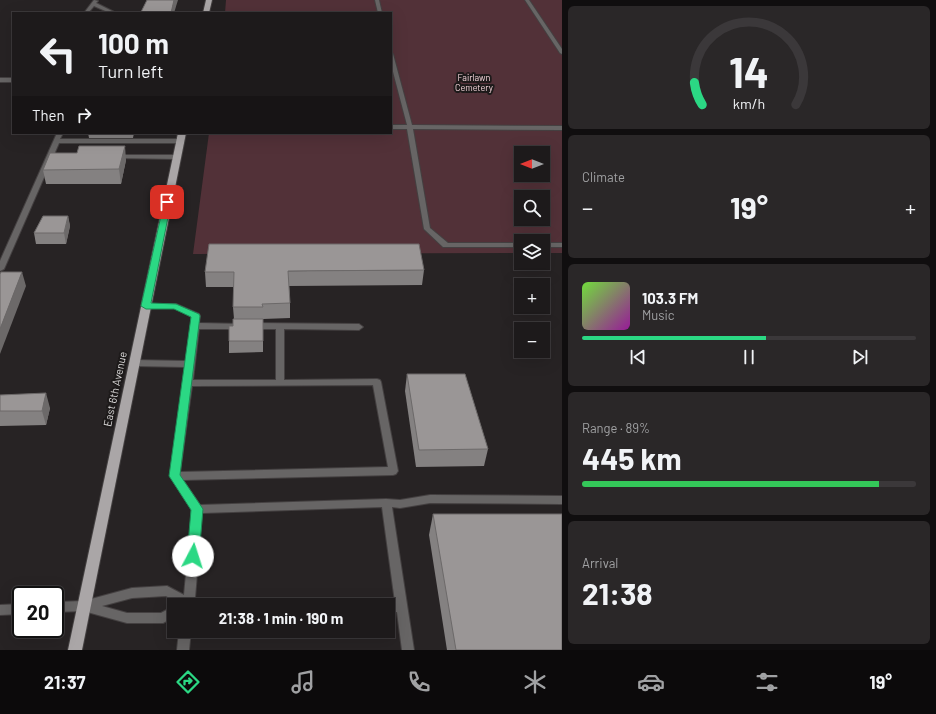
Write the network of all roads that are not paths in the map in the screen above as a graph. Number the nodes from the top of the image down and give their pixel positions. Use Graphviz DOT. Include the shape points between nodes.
graph roads {
  1 [pos="209,0"];
  2 [pos="377,0"];
  3 [pos="526,0"];
  4 [pos="95,2"];
  5 [pos="87,12"];
  6 [pos="112,12"];
  7 [pos="206,12"];
  8 [pos="380,12"];
  9 [pos="552,38"];
  10 [pos="562,39"];
  11 [pos="562,53"];
  12 [pos="392,58"];
  13 [pos="0,80"];
  14 [pos="12,80"];
  15 [pos="392,127"];
  16 [pos="410,127"];
  17 [pos="562,128"];
  18 [pos="60,134"];
  19 [pos="181,137"];
  20 [pos="57,141"];
  21 [pos="50,157"];
  22 [pos="58,157"];
  23 [pos="113,157"];
  24 [pos="176,157"];
  25 [pos="550,244"];
  26 [pos="562,244"];
  27 [pos="514,245"];
  28 [pos="0,269"];
  29 [pos="146,306"];
  30 [pos="195,326"];
  31 [pos="280,326"];
  32 [pos="359,327"];
  33 [pos="134,363"];
  34 [pos="190,364"];
  35 [pos="188,383"];
  36 [pos="280,383"];
  37 [pos="175,476"];
  38 [pos="562,500"];
  39 [pos="386,503"];
  40 [pos="197,509"];
  41 [pos="178,598"];
  42 [pos="189,598"];
  43 [pos="84,606"];
  44 [pos="64,607"];
  45 [pos="395,607"];
  46 [pos="402,607"];
  47 [pos="12,609"];
  48 [pos="0,610"];
  49 [pos="167,616"];
  50 [pos="184,638"];
  51 [pos="75,650"];
  52 [pos="183,650"];
  53 [pos="408,650"];
  1 -- 7 [label="main road"];
  2 -- 8 [label="street"];
  3 -- 9 [label="street"];
  4 -- 5 [label="street"];
  4 -- 6 [label="street"];
  9 -- 10 [label="street"];
  9 -- 11 [label="street"];
  12 -- 16 [label="street"];
  13 -- 14 [label="street"];
  15 -- 16 [label="street"];
  16 -- 17 [label="street"];
  16 -- 27 [label="street" via="427,229 446,245"];
  18 -- 20 [label="street"];
  19 -- 20 [label="street"];
  19 -- 24 [label="main road, East 6th Avenue"];
  20 -- 21 [label="street"];
  21 -- 22 [label="street"];
  21 -- 28 [label="street"];
  23 -- 24 [label="street"];
  24 -- 29 [label="main road, East 6th Avenue"];
  25 -- 26 [label="street"];
  29 -- 30 [label="street" via="176,306 196,316"];
  29 -- 33 [label="main road, East 6th Avenue"];
  30 -- 31 [label="street"];
  30 -- 34 [label="street"];
  31 -- 32 [label="street"];
  31 -- 36 [label="street"];
  33 -- 34 [label="street"];
  33 -- 43 [label="main road, East 6th Avenue"];
  34 -- 35 [label="street"];
  35 -- 36 [label="street"];
  35 -- 37 [label="street"];
  36 -- 37 [label="street" via="377,382 393,471"];
  37 -- 40 [label="street"];
  38 -- 39 [label="street" via="430,499 400,504"];
  39 -- 40 [label="street"];
  39 -- 46 [label="street"];
  40 -- 42 [label="street"];
  41 -- 43 [label="street" via="167,591 132,593"];
  43 -- 44 [label="street"];
  43 -- 49 [label="street" via="127,618"];
  43 -- 51 [label="main road, East 6th Avenue"];
  45 -- 46 [label="street"];
  46 -- 53 [label="street"];
  47 -- 48 [label="street"];
  50 -- 52 [label="street"];
}
